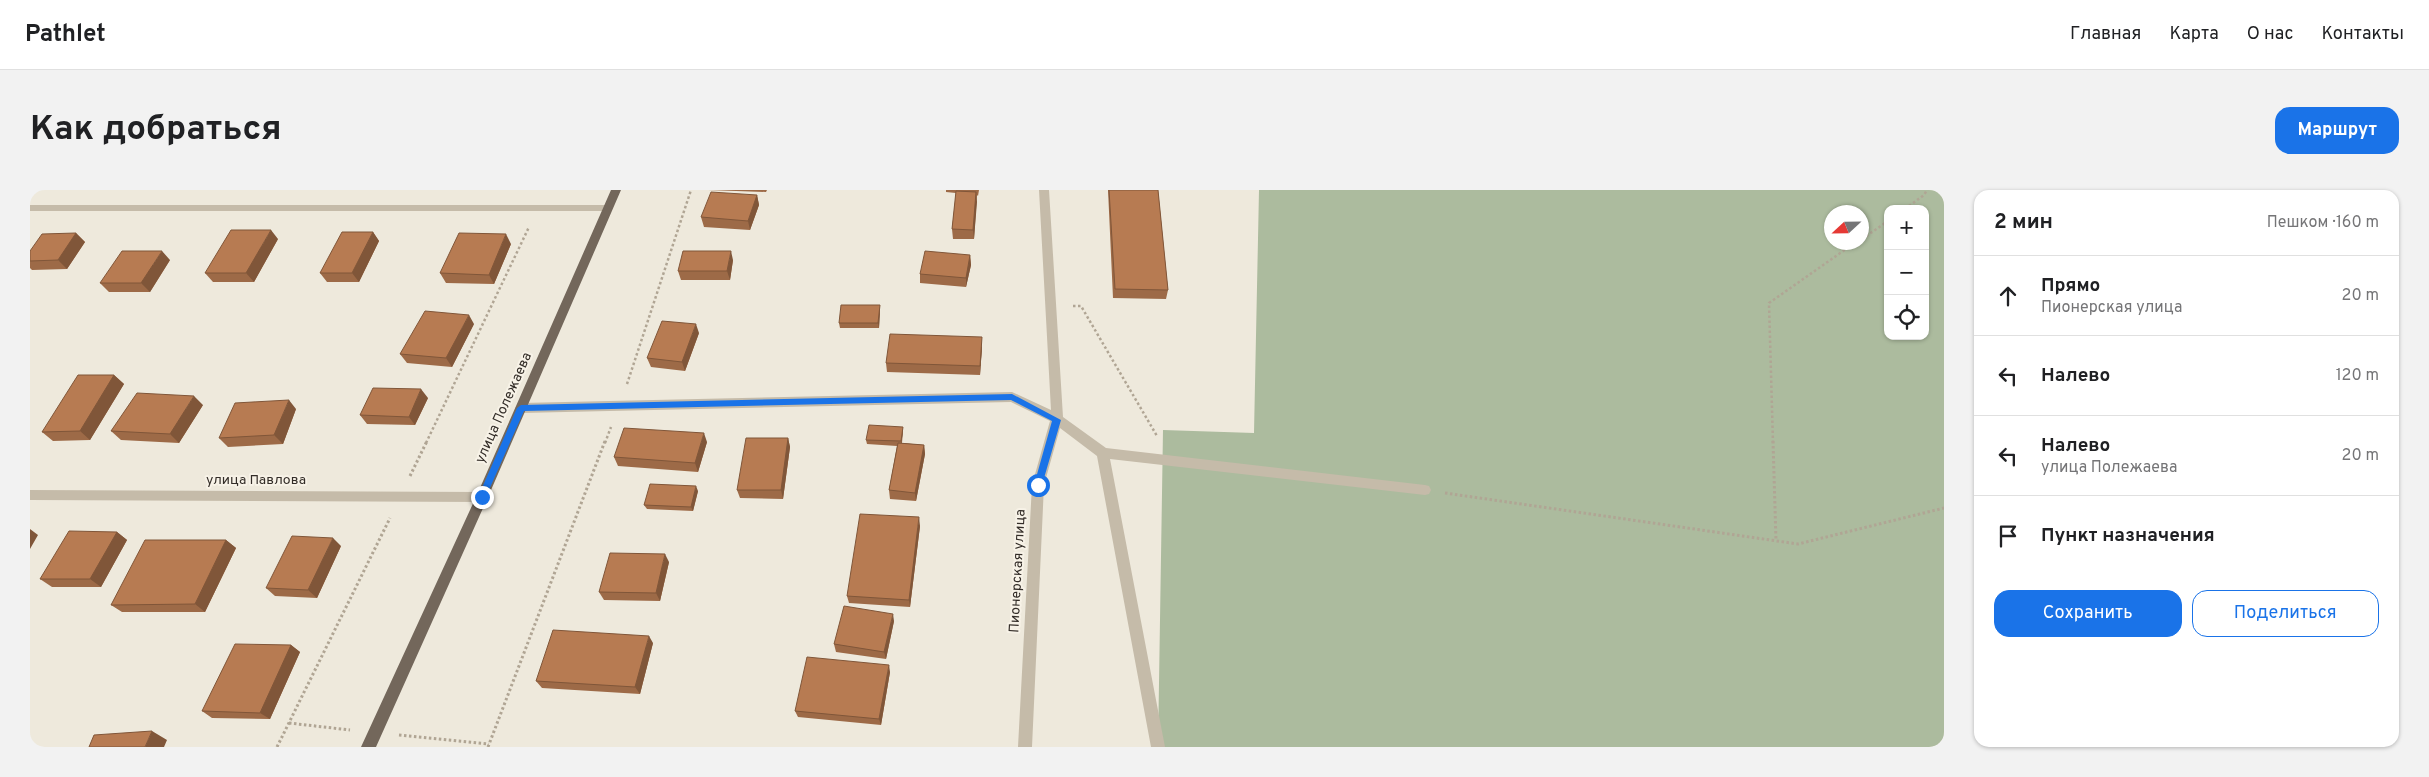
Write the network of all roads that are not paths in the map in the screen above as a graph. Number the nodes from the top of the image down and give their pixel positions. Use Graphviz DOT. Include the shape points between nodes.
graph roads {
  1 [pos="616,190"];
  2 [pos="1044,190"];
  3 [pos="30,208"];
  4 [pos="608,208"];
  5 [pos="521,408"];
  6 [pos="1057,420"];
  7 [pos="1102,453"];
  8 [pos="1425,490"];
  9 [pos="30,495"];
  10 [pos="482,497"];
  11 [pos="368,747"];
  12 [pos="1024,747"];
  13 [pos="1158,747"];
  1 -- 4 [label="main road, улица Полежаева"];
  2 -- 6 [label="street, Пионерская улица"];
  3 -- 4 [label="street"];
  4 -- 5 [label="main road, улица Полежаева"];
  5 -- 6 [label="street" via="1012,397"];
  5 -- 10 [label="main road, улица Полежаева"];
  6 -- 7 [label="street"];
  6 -- 12 [label="street, Пионерская улица" via="1038,485"];
  7 -- 8 [label="street"];
  7 -- 13 [label="street"];
  9 -- 10 [label="street, улица Павлова"];
  10 -- 11 [label="main road, улица Полежаева"];
}
